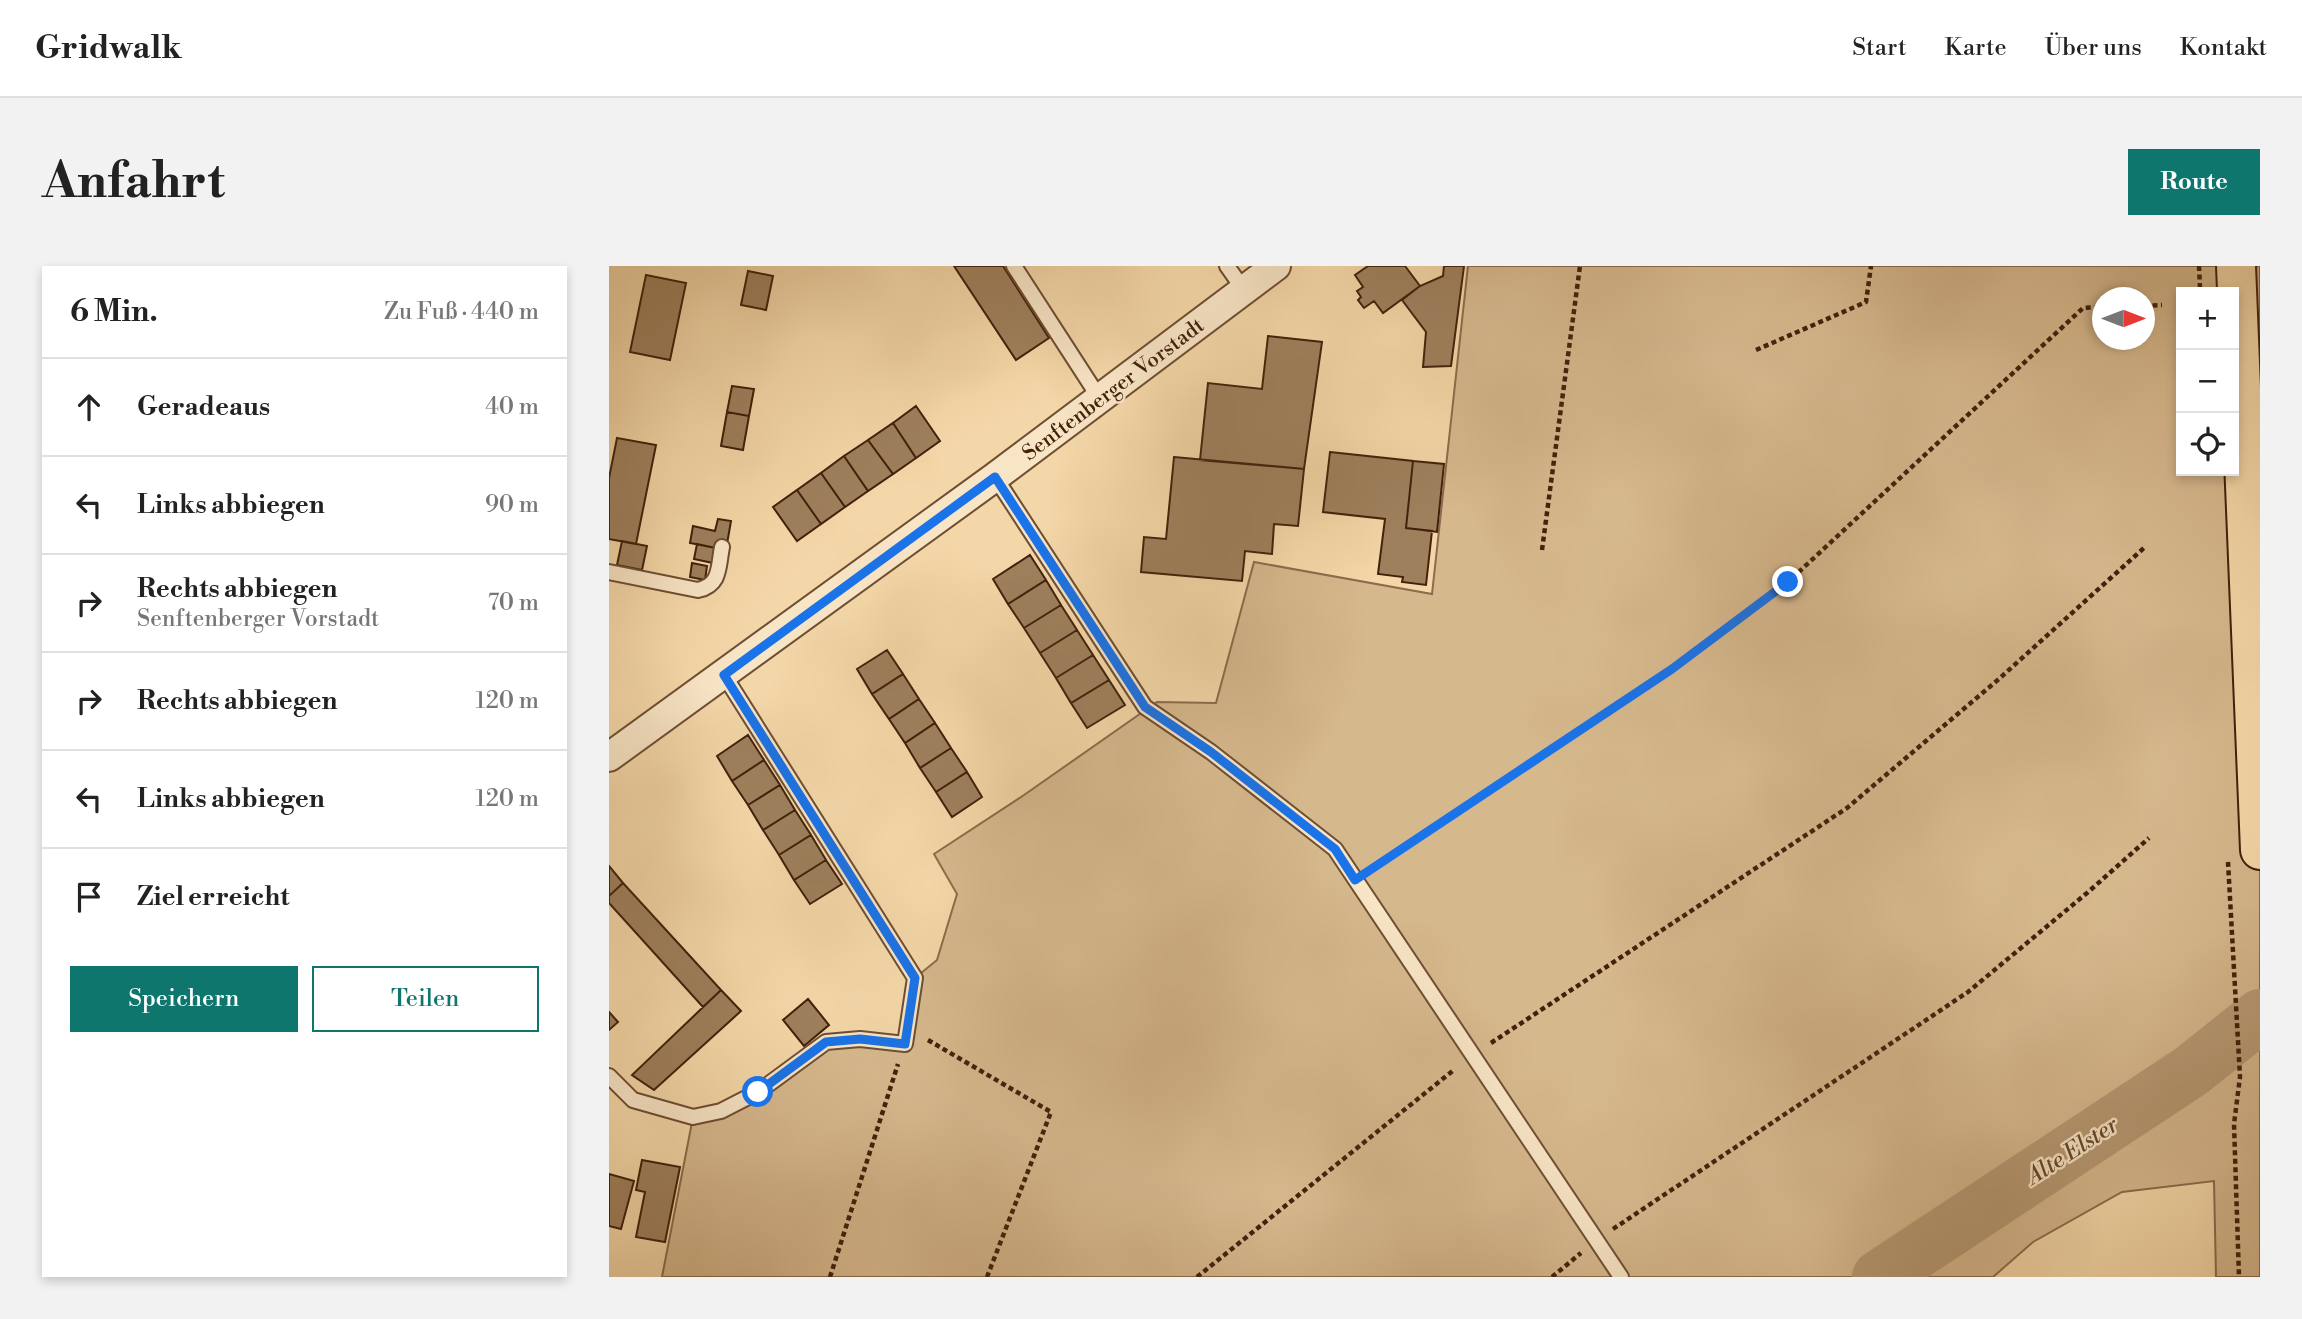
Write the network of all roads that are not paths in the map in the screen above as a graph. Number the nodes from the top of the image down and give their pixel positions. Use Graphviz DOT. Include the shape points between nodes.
graph roads {
  1 [pos="1014,266"];
  2 [pos="1227,266"];
  3 [pos="1276,266"];
  4 [pos="2236,266"];
  5 [pos="1244,290"];
  6 [pos="1100,398"];
  7 [pos="995,477"];
  8 [pos="722,547"];
  9 [pos="609,572"];
  10 [pos="724,675"];
  11 [pos="609,757"];
  12 [pos="2260,850"];
  13 [pos="609,1076"];
  14 [pos="1621,1277"];
  1 -- 6 [label="lane"];
  2 -- 5 [label="lane"];
  3 -- 5 [label="street, Senftenberger Vorstadt"];
  4 -- 12 [label="main road"];
  5 -- 6 [label="street, Senftenberger Vorstadt"];
  6 -- 7 [label="street, Senftenberger Vorstadt"];
  7 -- 10 [label="street, Senftenberger Vorstadt"];
  7 -- 14 [label="lane" via="1145,707 1335,849"];
  8 -- 9 [label="lane" via="715,582 708,588 698,590"];
  10 -- 11 [label="street, Senftenberger Vorstadt"];
  10 -- 13 [label="lane" via="915,978 906,1038 826,1042 758,1092 721,1111 693,1117 633,1100"];
}
